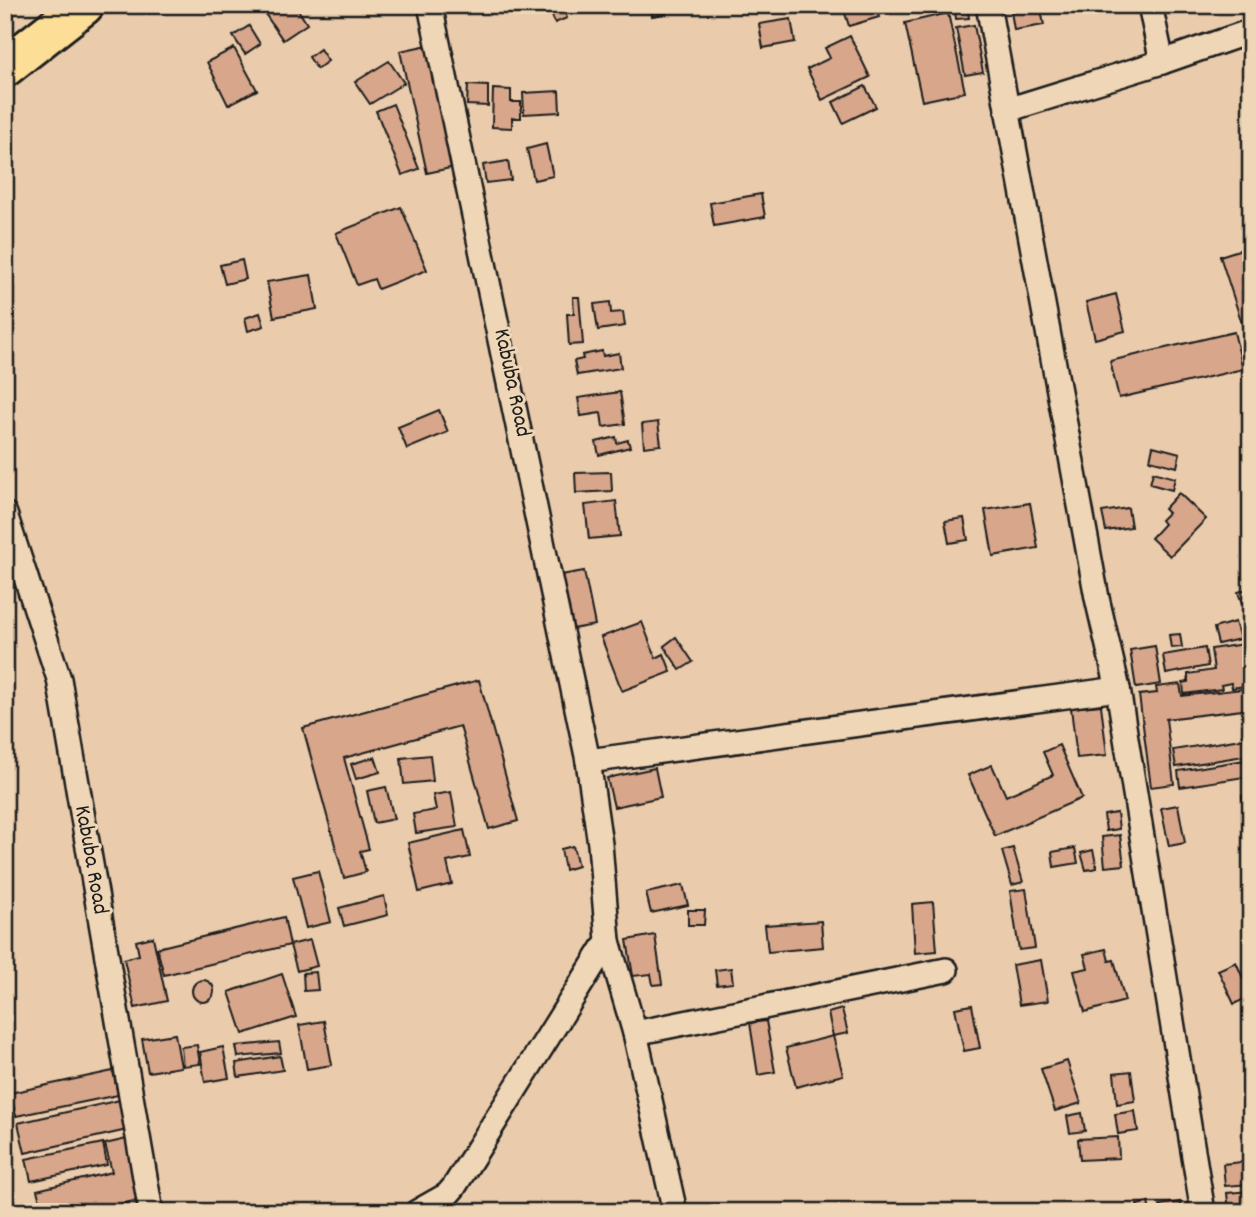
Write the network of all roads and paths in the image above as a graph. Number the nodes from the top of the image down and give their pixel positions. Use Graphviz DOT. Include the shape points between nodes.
graph roads {
  1 [pos="84,5"];
  2 [pos="430,5"];
  3 [pos="988,5"];
  4 [pos="1150,5"];
  5 [pos="1251,31"];
  6 [pos="1162,62"];
  7 [pos="5,67"];
  8 [pos="1007,110"];
  9 [pos="5,514"];
  10 [pos="1118,689"];
  11 [pos="588,761"];
  12 [pos="608,942"];
  13 [pos="946,970"];
  14 [pos="635,1033"];
  15 [pos="151,1212"];
  16 [pos="417,1212"];
  17 [pos="675,1212"];
  18 [pos="1203,1212"];
  1 -- 7 [label="highway"];
  2 -- 11 [label="street, Kabuba Road"];
  3 -- 8 [label="street"];
  4 -- 6 [label="street"];
  5 -- 6 [label="street"];
  6 -- 8 [label="street"];
  8 -- 10 [label="street"];
  9 -- 15 [label="street, Kabuba Road" via="59,679"];
  10 -- 11 [label="street"];
  10 -- 18 [label="street"];
  11 -- 12 [label="street, Kabuba Road"];
  12 -- 14 [label="street, Kabuba Road"];
  12 -- 16 [label="street" via="454,1187"];
  13 -- 14 [label="street"];
  14 -- 17 [label="street, Kabuba Road"];
}
